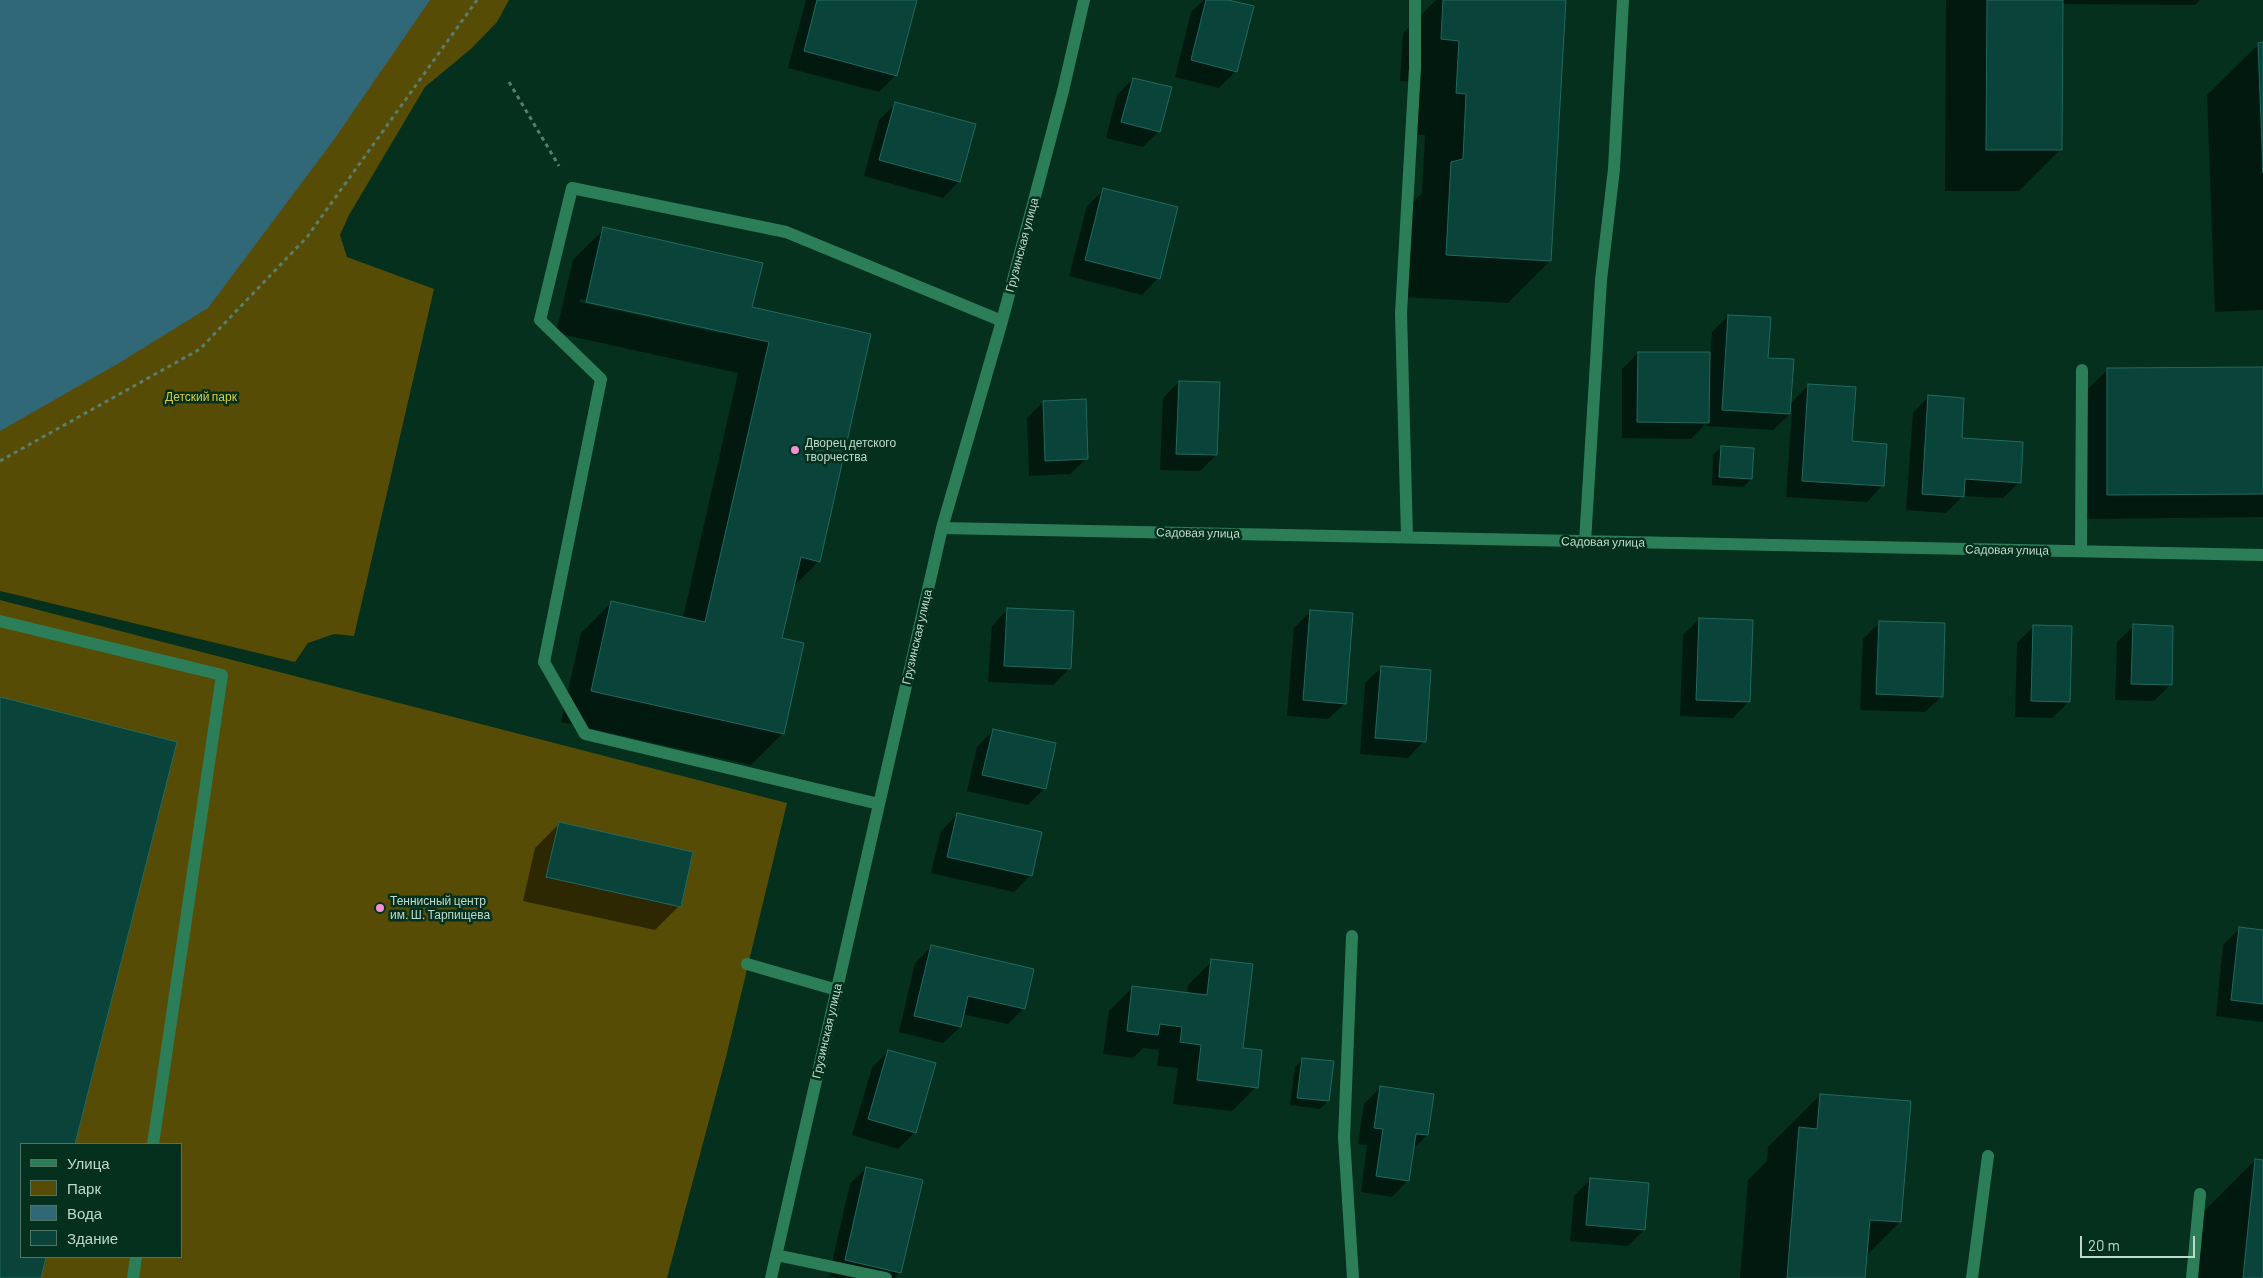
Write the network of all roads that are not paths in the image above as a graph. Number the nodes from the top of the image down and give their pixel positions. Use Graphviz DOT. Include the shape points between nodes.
graph roads {
  1 [pos="1084,0"];
  2 [pos="1415,0"];
  3 [pos="1623,0"];
  4 [pos="1002,321"];
  5 [pos="2082,370"];
  6 [pos="942,528"];
  7 [pos="1407,538"];
  8 [pos="1585,542"];
  9 [pos="2081,551"];
  10 [pos="2263,555"];
  11 [pos="0,621"];
  12 [pos="879,804"];
  13 [pos="1352,936"];
  14 [pos="748,964"];
  15 [pos="837,990"];
  16 [pos="153,1143"];
  17 [pos="1988,1156"];
  18 [pos="2200,1194"];
  19 [pos="776,1255"];
  20 [pos="136,1258"];
  21 [pos="133,1278"];
  22 [pos="770,1278"];
  23 [pos="886,1278"];
  24 [pos="1353,1278"];
  25 [pos="1972,1278"];
  26 [pos="2192,1278"];
  1 -- 4 [label="street, Грузинская улица"];
  2 -- 7 [label="street" via="1415,68 1401,313"];
  3 -- 8 [label="street" via="1614,169 1601,280"];
  4 -- 6 [label="street, Грузинская улица"];
  4 -- 12 [label="street" via="786,232 572,188 540,320 601,380 544,662 585,734"];
  5 -- 9 [label="street"];
  6 -- 7 [label="street, Садовая улица"];
  6 -- 12 [label="street, Грузинская улица"];
  7 -- 8 [label="street, Садовая улица"];
  8 -- 9 [label="street, Садовая улица"];
  9 -- 10 [label="street, Садовая улица"];
  11 -- 16 [label="street" via="222,675"];
  12 -- 15 [label="street, Грузинская улица"];
  13 -- 24 [label="street" via="1344,1138"];
  14 -- 15 [label="street"];
  15 -- 19 [label="street, Грузинская улица"];
  17 -- 25 [label="street"];
  18 -- 26 [label="street"];
  19 -- 22 [label="street, Грузинская улица"];
  19 -- 23 [label="street"];
  20 -- 21 [label="street"];
}
